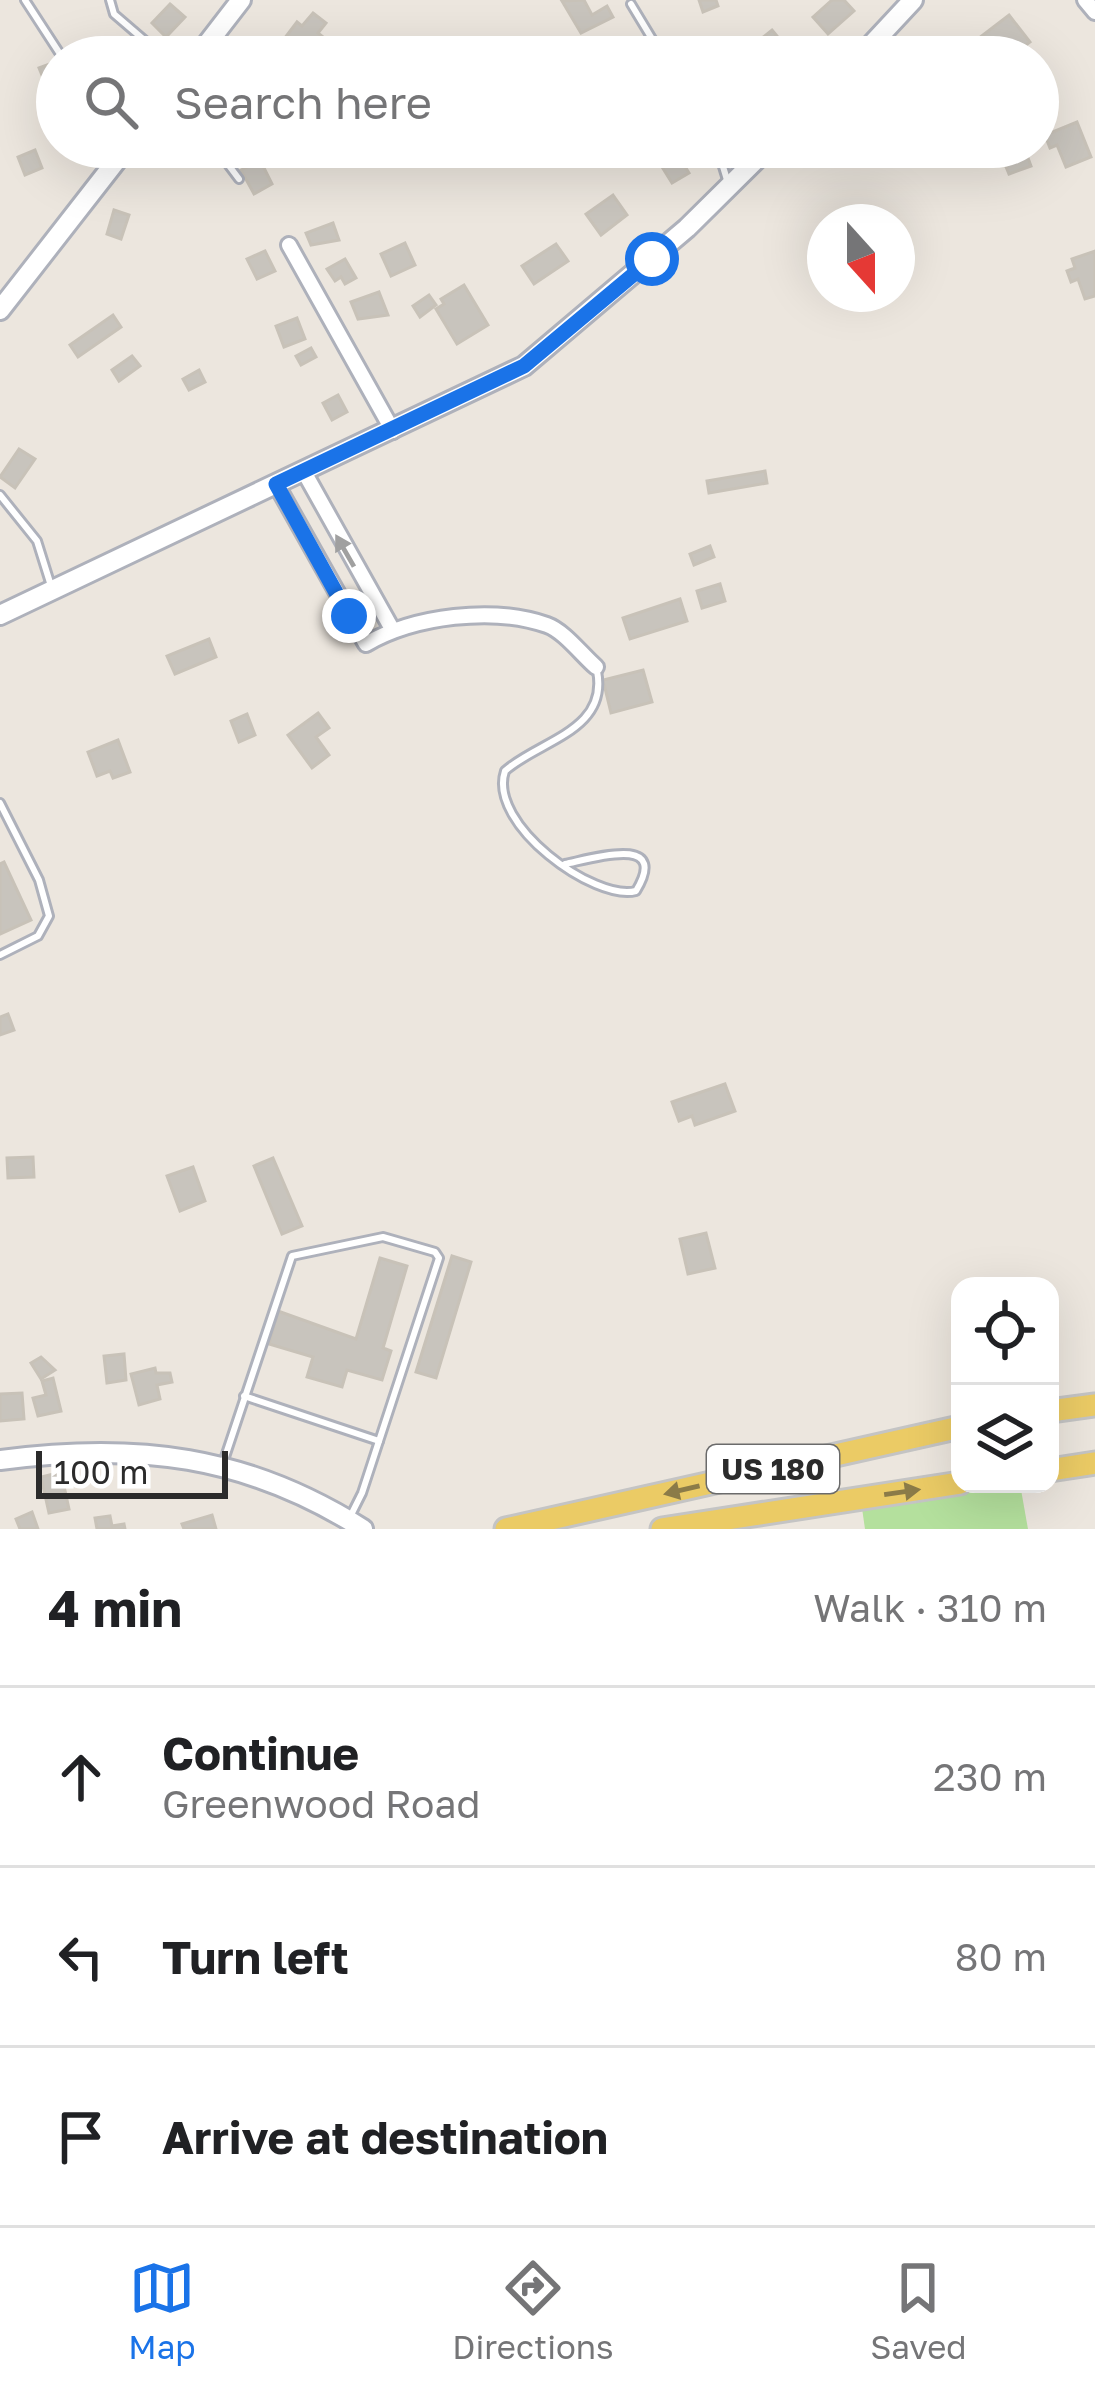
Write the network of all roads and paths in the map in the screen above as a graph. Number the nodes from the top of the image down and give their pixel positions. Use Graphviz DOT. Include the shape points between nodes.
graph roads {
  1 [pos="26,0"];
  2 [pos="110,0"];
  3 [pos="242,0"];
  4 [pos="913,0"];
  5 [pos="1085,0"];
  6 [pos="631,4"];
  7 [pos="1095,12"];
  8 [pos="49,36"];
  9 [pos="140,36"];
  10 [pos="214,36"];
  11 [pos="650,36"];
  12 [pos="880,36"];
  13 [pos="111,168"];
  14 [pos="231,168"];
  15 [pos="724,168"];
  16 [pos="748,168"];
  17 [pos="239,179"];
  18 [pos="730,186"];
  19 [pos="289,245"];
  20 [pos="0,310"];
  21 [pos="393,431"];
  22 [pos="303,470"];
  23 [pos="276,484"];
  24 [pos="0,495"];
  25 [pos="52,591"];
  26 [pos="0,615"];
  27 [pos="392,629"];
  28 [pos="596,667"];
  29 [pos="0,803"];
  30 [pos="565,864"];
  31 [pos="0,955"];
  32 [pos="244,1396"];
  33 [pos="1095,1405"];
  34 [pos="1059,1410"];
  35 [pos="951,1429"];
  36 [pos="379,1441"];
  37 [pos="0,1460"];
  38 [pos="223,1463"];
  39 [pos="1095,1463"];
  40 [pos="1059,1469"];
  41 [pos="951,1485"];
  42 [pos="760,1521"];
  43 [pos="355,1524"];
  44 [pos="506,1529"];
  45 [pos="662,1529"];
  1 -- 8 [label="lane"];
  2 -- 9 [label="lane"];
  3 -- 10 [label="street"];
  4 -- 12 [label="street"];
  5 -- 7 [label="street"];
  6 -- 11 [label="lane"];
  13 -- 20 [label="street"];
  14 -- 17 [label="lane"];
  15 -- 18 [label="lane"];
  16 -- 18 [label="street"];
  18 -- 21 [label="street" via="524,366"];
  19 -- 21 [label="street"];
  21 -- 22 [label="street"];
  22 -- 23 [label="street"];
  27 -- 22 [label="street, one-way"];
  23 -- 25 [label="street"];
  23 -- 27 [label="street" via="366,644"];
  24 -- 25 [label="lane" via="37,541"];
  25 -- 26 [label="street"];
  27 -- 28 [label="street" via="487,614 551,626"];
  28 -- 30 [label="lane" via="596,703 551,746 517,760 500,784 517,827"];
  29 -- 31 [label="lane" via="49,916 38,936"];
  30 -- 30 [label="lane" via="622,895 643,879 635,855 616,850"];
  32 -- 36 [label="lane"];
  32 -- 36 [label="lane" via="292,1256 383,1237 435,1252"];
  32 -- 38 [label="lane"];
  33 -- 34 [label="main road"];
  35 -- 44 [label="main road, US 180, one-way"];
  36 -- 43 [label="lane"];
  37 -- 38 [label="street" via="164,1455"];
  38 -- 43 [label="street"];
  39 -- 40 [label="main road"];
  42 -- 41 [label="main road, US 180, one-way"];
  42 -- 45 [label="main road, US 180"];
}
